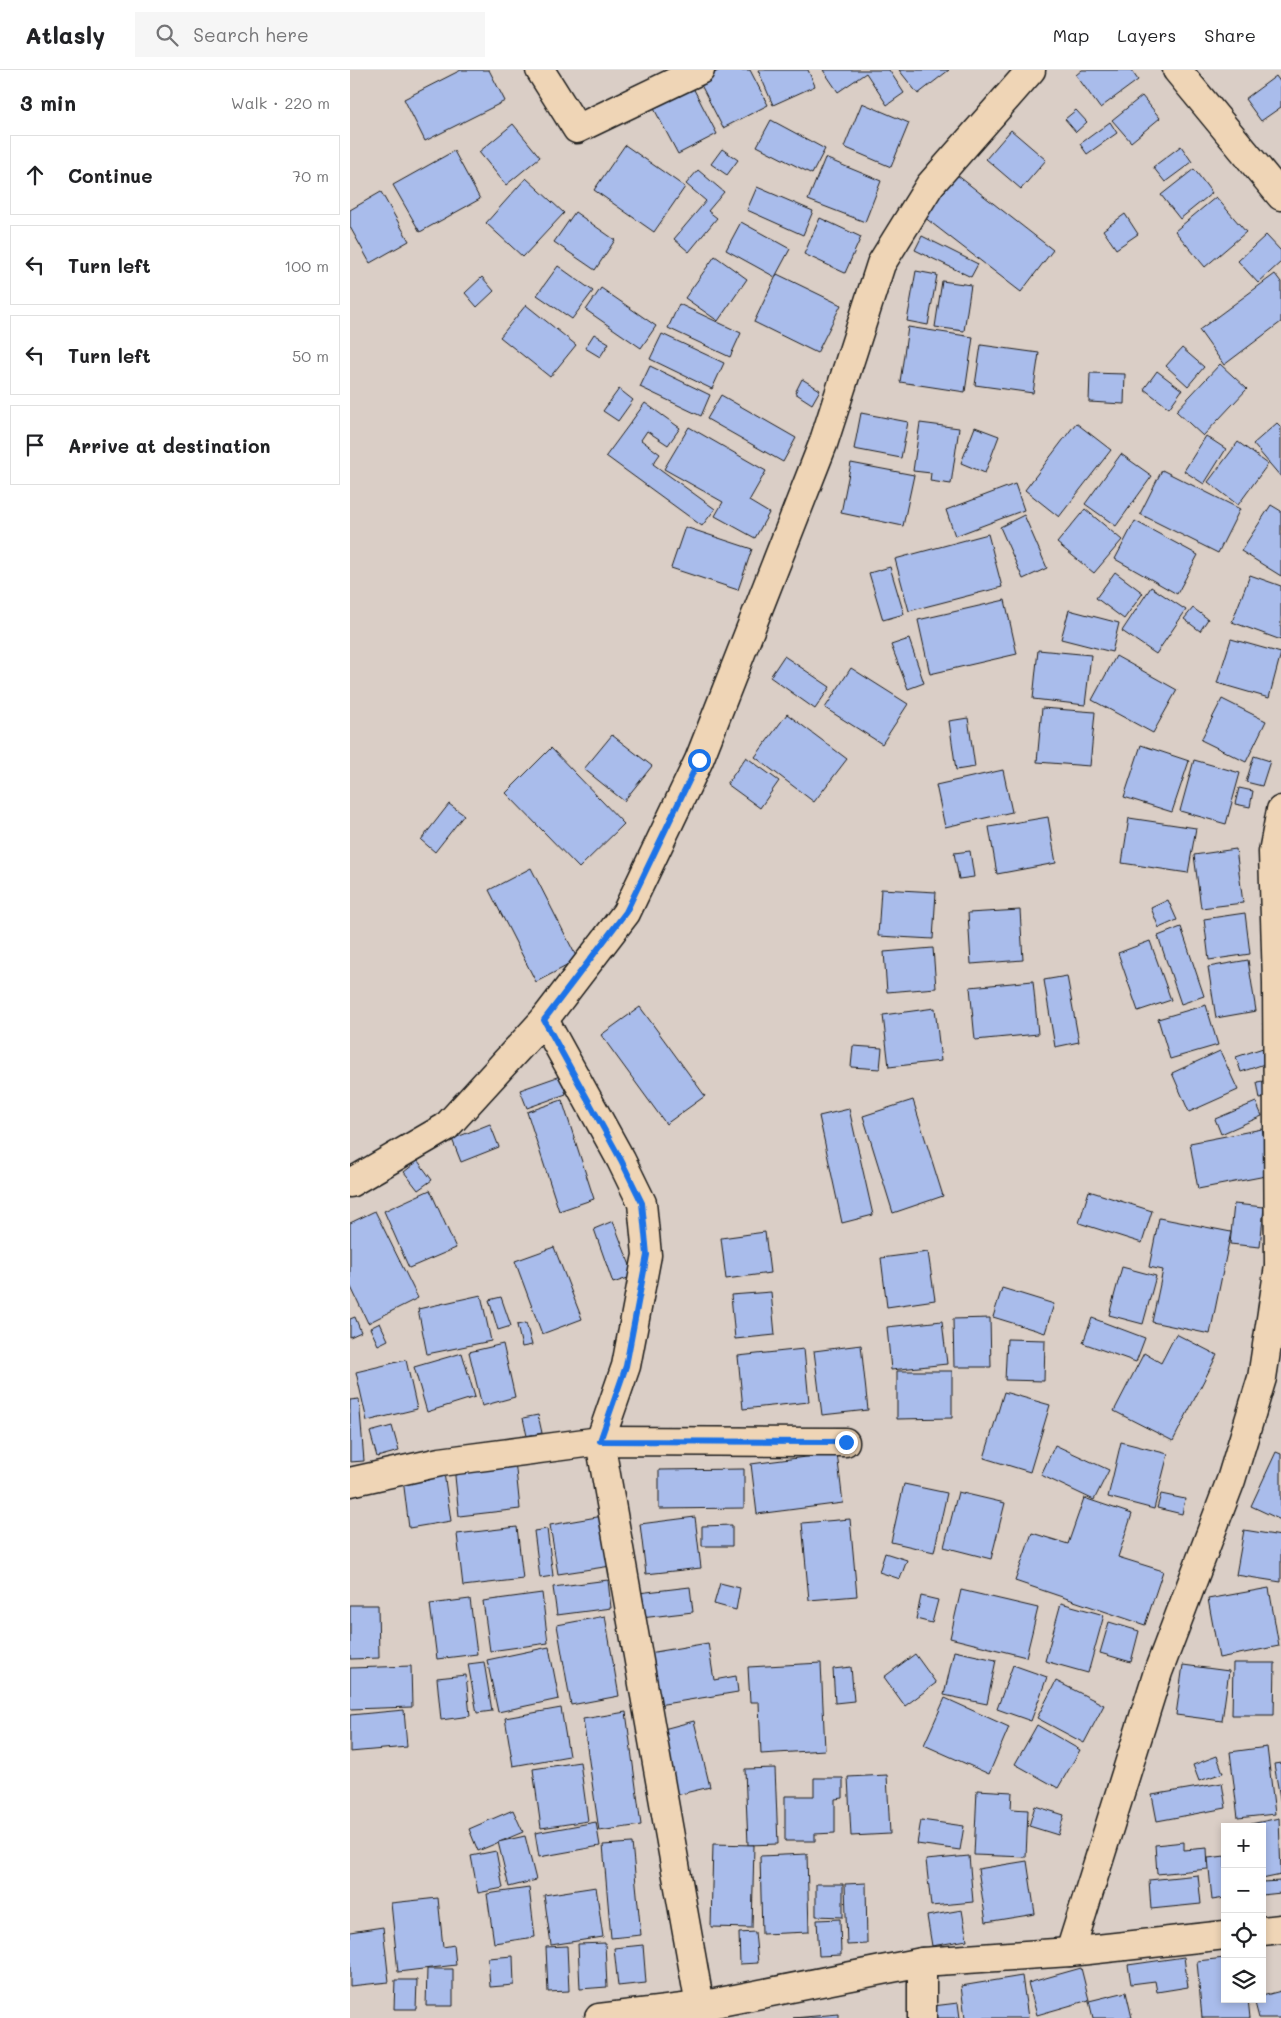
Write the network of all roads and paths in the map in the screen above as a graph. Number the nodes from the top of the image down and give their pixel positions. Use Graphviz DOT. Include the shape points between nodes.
graph roads {
  1 [pos="540,70"];
  2 [pos="700,70"];
  3 [pos="1031,70"];
  4 [pos="1178,70"];
  5 [pos="1281,196"];
  6 [pos="1281,810"];
  7 [pos="544,1020"];
  8 [pos="350,1183"];
  9 [pos="600,1441"];
  10 [pos="846,1442"];
  11 [pos="350,1482"];
  12 [pos="1281,1929"];
  13 [pos="1266,1931"];
  14 [pos="1221,1935"];
  15 [pos="1070,1952"];
  16 [pos="922,1962"];
  17 [pos="700,2006"];
  18 [pos="599,2018"];
  19 [pos="922,2018"];
  1 -- 2 [label="street" via="577,129"];
  3 -- 7 [label="street" via="930,185 880,264 823,444 699,760 626,912"];
  4 -- 5 [label="street"];
  6 -- 15 [label="street" via="1273,852 1279,1266 1262,1378 1231,1480 1158,1672"];
  7 -- 8 [label="street" via="446,1127"];
  7 -- 9 [label="street" via="642,1203 647,1255 626,1366"];
  9 -- 10 [label="street"];
  9 -- 11 [label="street" via="440,1462"];
  9 -- 17 [label="street"];
  12 -- 13 [label="street"];
  14 -- 15 [label="street"];
  15 -- 16 [label="street"];
  16 -- 17 [label="street"];
  16 -- 19 [label="street"];
  17 -- 18 [label="street"];
}
